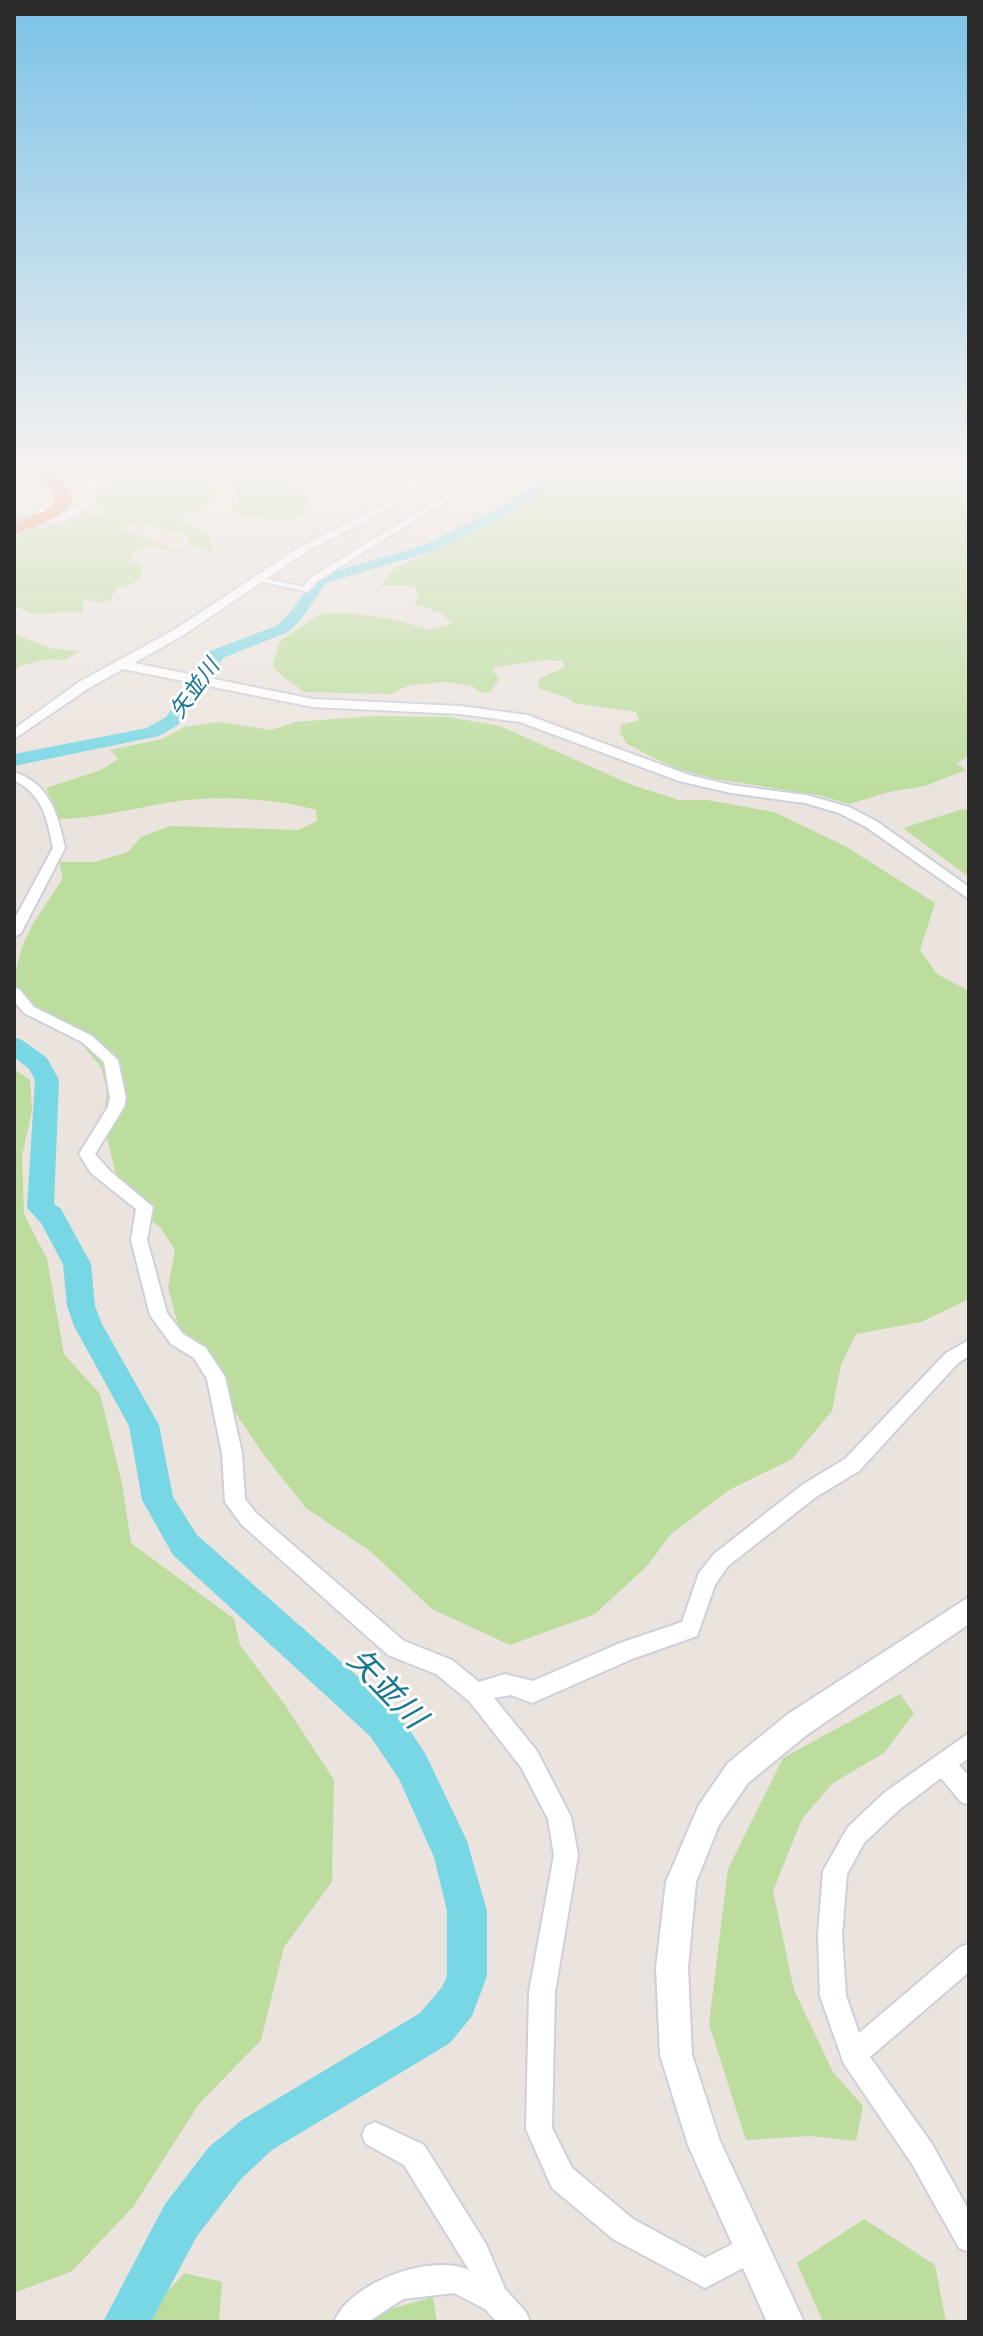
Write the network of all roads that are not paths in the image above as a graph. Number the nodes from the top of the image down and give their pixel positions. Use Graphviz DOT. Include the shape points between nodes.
graph roads {
  1 [pos="268,574"];
  2 [pos="323,574"];
  3 [pos="260,580"];
  4 [pos="120,664"];
  5 [pos="14,735"];
  6 [pos="14,775"];
  7 [pos="969,894"];
  8 [pos="14,933"];
  9 [pos="14,992"];
  10 [pos="969,1347"];
  11 [pos="969,1609"];
  12 [pos="478,1695"];
  13 [pos="969,1744"];
  14 [pos="943,1763"];
  15 [pos="969,1794"];
  16 [pos="969,1956"];
  17 [pos="853,2055"];
  18 [pos="375,2135"];
  19 [pos="969,2238"];
  20 [pos="750,2249"];
  21 [pos="495,2299"];
  22 [pos="348,2322"];
  23 [pos="516,2322"];
  24 [pos="786,2322"];
  1 -- 3 [label="street"];
  2 -- 3 [label="street" via="305,590"];
  3 -- 4 [label="street"];
  4 -- 5 [label="street"];
  4 -- 7 [label="street" via="313,703 522,718 684,778 844,810"];
  6 -- 8 [label="street" via="47,798 59,848"];
  9 -- 12 [label="street" via="29,1010 87,1039 111,1060 116,1107 87,1154 92,1167 145,1207 139,1240 159,1315 177,1339 200,1353 221,1392 235,1502 396,1648 444,1667"];
  10 -- 12 [label="street" via="952,1358 852,1465 809,1491 721,1560 706,1580 690,1629 532,1692 518,1684 495,1684"];
  11 -- 20 [label="street" via="798,1724 738,1773 709,1815 681,1882 672,1968 676,2055 705,2145"];
  12 -- 20 [label="street" via="529,1759 559,1817 566,1855 542,1992 539,2129 562,2178 623,2229 705,2274"];
  13 -- 14 [label="street"];
  14 -- 15 [label="street"];
  14 -- 17 [label="street" via="856,1835 835,1871 833,1996"];
  16 -- 17 [label="street"];
  17 -- 19 [label="street" via="922,2154"];
  18 -- 21 [label="street" via="414,2155 476,2254"];
  20 -- 24 [label="street"];
  21 -- 22 [label="street" via="456,2279 399,2285"];
  21 -- 23 [label="street"];
}
